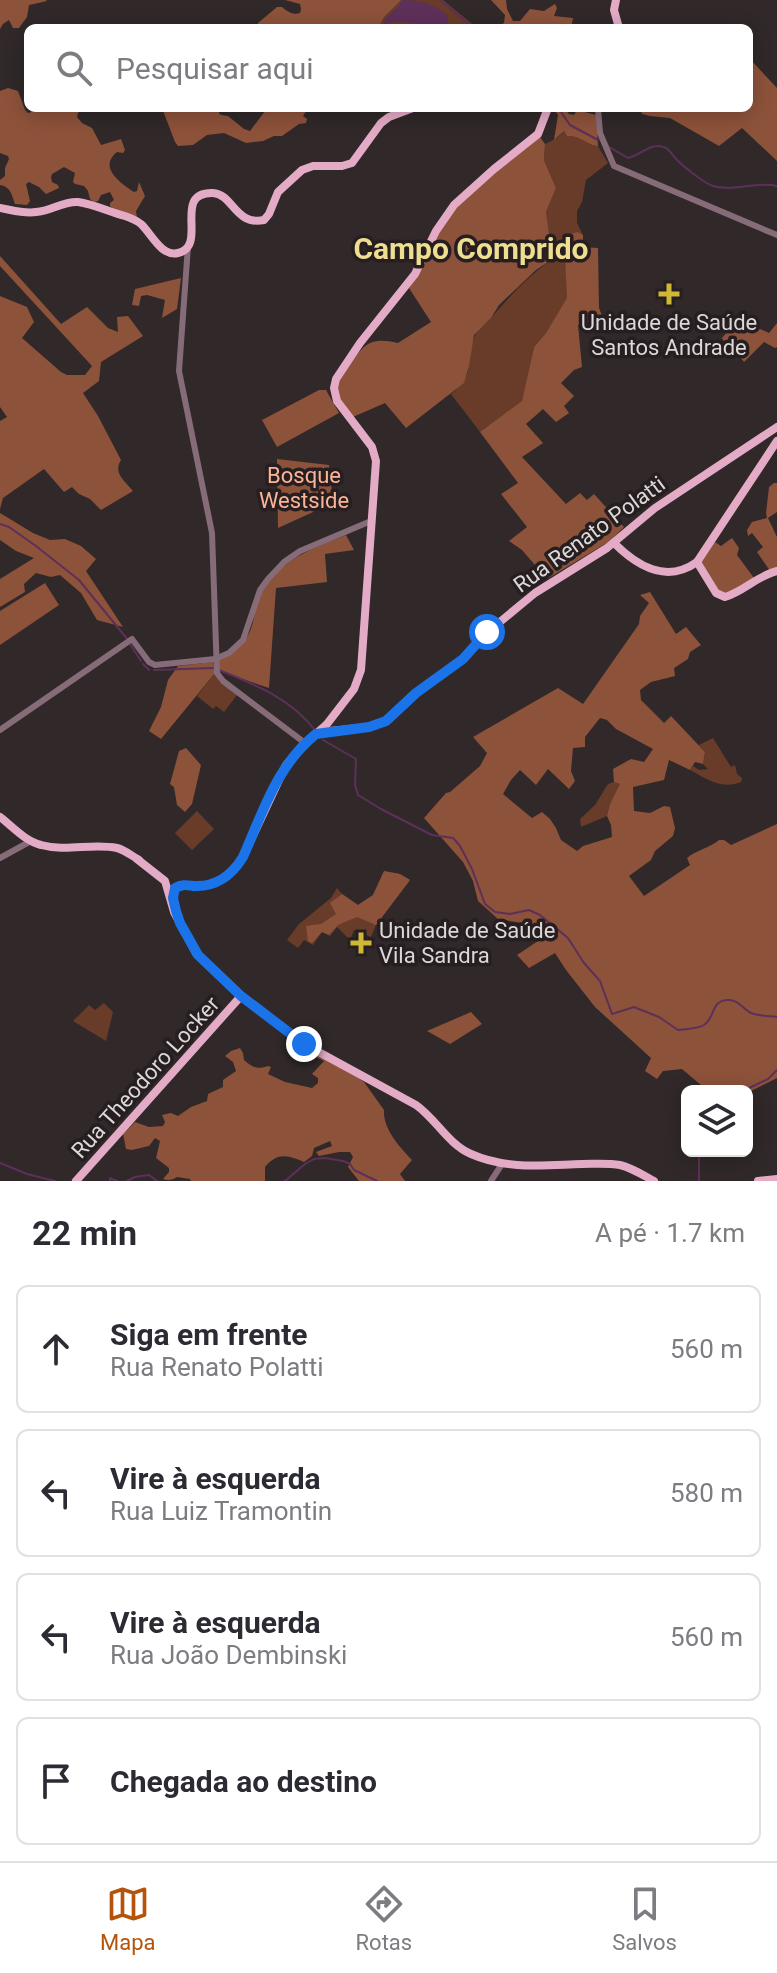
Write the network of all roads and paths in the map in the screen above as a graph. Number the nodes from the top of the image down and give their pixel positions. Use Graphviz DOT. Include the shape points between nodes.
graph roads {
  1 [pos="616,0"];
  2 [pos="618,24"];
  3 [pos="402,112"];
  4 [pos="547,112"];
  5 [pos="601,112"];
  6 [pos="0,208"];
  7 [pos="777,235"];
  8 [pos="188,246"];
  9 [pos="776,429"];
  10 [pos="777,441"];
  11 [pos="371,521"];
  12 [pos="614,543"];
  13 [pos="697,562"];
  14 [pos="777,571"];
  15 [pos="215,659"];
  16 [pos="330,725"];
  17 [pos="0,730"];
  18 [pos="305,743"];
  19 [pos="0,817"];
  20 [pos="31,841"];
  21 [pos="0,858"];
  22 [pos="172,885"];
  23 [pos="241,996"];
  24 [pos="502,1164"];
  25 [pos="777,1179"];
  26 [pos="76,1181"];
  27 [pos="491,1181"];
  28 [pos="654,1181"];
  29 [pos="758,1181"];
  1 -- 2 [label="main road"];
  3 -- 8 [label="main road" via="381,123 352,163 302,170 278,192 264,220 243,216 218,194 200,197 191,208"];
  4 -- 11 [label="main road" via="539,133 454,205 415,274 336,379 339,405 375,453"];
  5 -- 7 [label="street" via="599,129 614,166"];
  6 -- 8 [label="main road" via="36,212 84,203 135,220 169,252"];
  8 -- 15 [label="street" via="178,368 212,533"];
  9 -- 12 [label="main road, Rua Renato Polatti" via="651,511"];
  10 -- 13 [label="main road"];
  11 -- 15 [label="street" via="284,562 260,590 243,640"];
  11 -- 16 [label="main road" via="361,670"];
  12 -- 13 [label="main road" via="636,563 652,568 679,572"];
  12 -- 16 [label="main road, Rua Renato Polatti" via="531,596 389,719 351,729"];
  13 -- 14 [label="main road" via="716,593 725,597"];
  15 -- 17 [label="street" via="153,665 132,639"];
  15 -- 18 [label="street" via="220,679"];
  16 -- 18 [label="main road, Rua Renato Polatti"];
  18 -- 22 [label="main road" via="281,773 237,867 221,881"];
  19 -- 20 [label="main road"];
  20 -- 21 [label="street"];
  20 -- 22 [label="main road" via="51,847 116,848"];
  22 -- 23 [label="main road" via="174,912 198,955"];
  23 -- 24 [label="main road" via="304,1044 411,1101 466,1152"];
  23 -- 26 [label="main road, Rua Theodoro Locker"];
  24 -- 27 [label="street"];
  24 -- 28 [label="main road" via="617,1165"];
  25 -- 29 [label="main road"];
}
